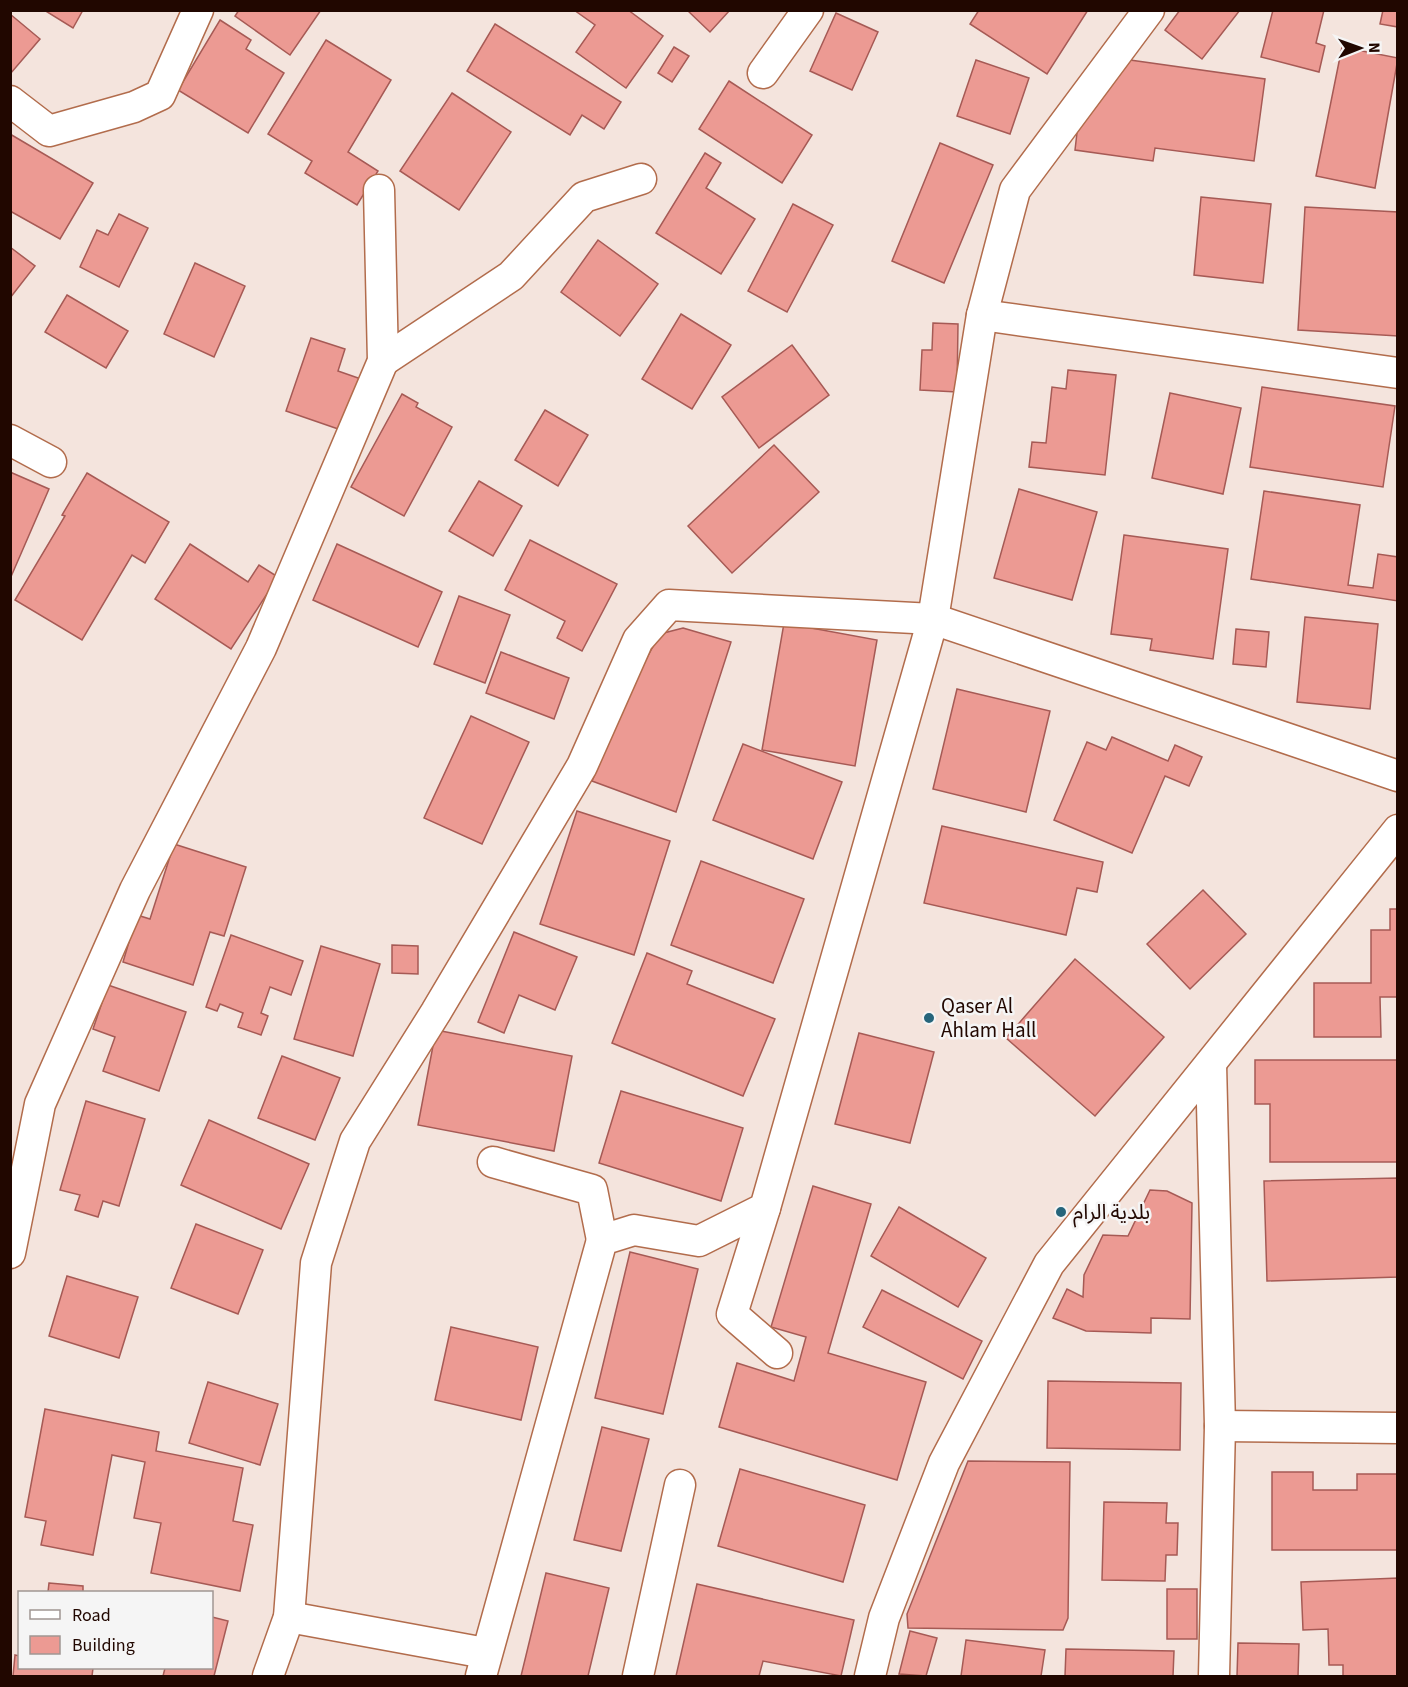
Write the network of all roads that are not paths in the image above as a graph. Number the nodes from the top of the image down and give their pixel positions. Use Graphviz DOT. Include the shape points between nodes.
graph roads {
  1 [pos="198,10"];
  2 [pos="808,10"];
  3 [pos="1149,10"];
  4 [pos="763,73"];
  5 [pos="10,101"];
  6 [pos="641,179"];
  7 [pos="380,190"];
  8 [pos="982,315"];
  9 [pos="383,362"];
  10 [pos="1398,373"];
  11 [pos="10,440"];
  12 [pos="51,462"];
  13 [pos="933,619"];
  14 [pos="1398,776"];
  15 [pos="1398,830"];
  16 [pos="1211,1064"];
  17 [pos="493,1162"];
  18 [pos="765,1208"];
  19 [pos="602,1240"];
  20 [pos="10,1253"];
  21 [pos="777,1353"];
  22 [pos="1220,1426"];
  23 [pos="1398,1428"];
  24 [pos="680,1485"];
  25 [pos="289,1617"];
  26 [pos="483,1665"];
  27 [pos="268,1677"];
  28 [pos="638,1677"];
  29 [pos="870,1677"];
  30 [pos="1214,1677"];
  1 -- 5 [label="street" via="160,94 134,107 49,131"];
  2 -- 4 [label="street"];
  3 -- 8 [label="street" via="1015,190"];
  6 -- 9 [label="street" via="584,197 511,276"];
  7 -- 9 [label="street"];
  8 -- 10 [label="street"];
  8 -- 13 [label="street"];
  9 -- 20 [label="street" via="261,648 135,890 40,1104"];
  11 -- 12 [label="street"];
  13 -- 14 [label="street"];
  13 -- 18 [label="street"];
  13 -- 25 [label="street" via="669,605 638,640 582,766 355,1141 316,1263"];
  15 -- 16 [label="street"];
  16 -- 22 [label="street"];
  16 -- 29 [label="street" via="1049,1264 944,1463 884,1618"];
  17 -- 19 [label="street" via="592,1190"];
  18 -- 19 [label="street" via="699,1240 634,1230"];
  18 -- 21 [label="street" via="732,1314"];
  19 -- 26 [label="street"];
  22 -- 23 [label="street"];
  22 -- 30 [label="street"];
  24 -- 28 [label="street"];
  25 -- 26 [label="street"];
  25 -- 27 [label="street"];
}
